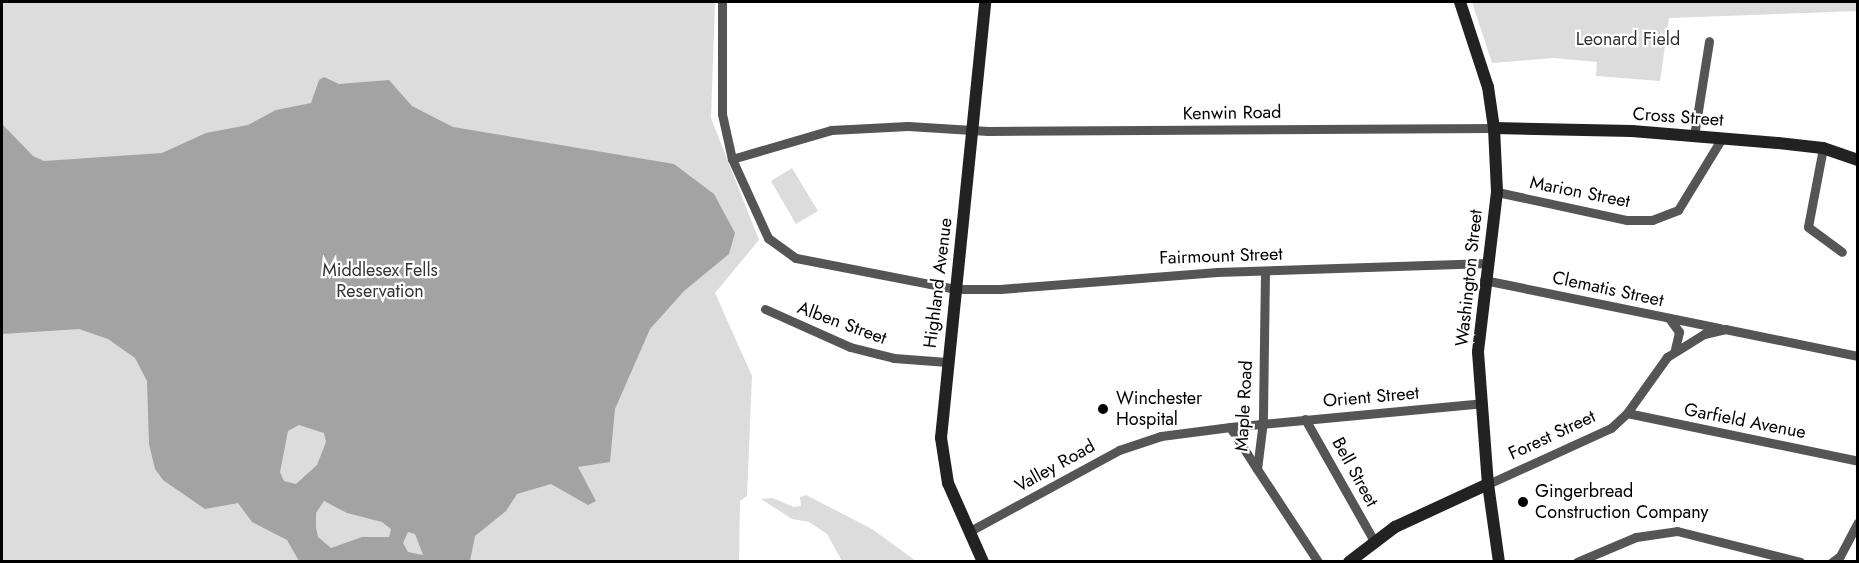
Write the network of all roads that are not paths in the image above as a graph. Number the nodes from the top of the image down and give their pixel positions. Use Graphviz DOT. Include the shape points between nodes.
graph roads {
  1 [pos="722,2"];
  2 [pos="985,2"];
  3 [pos="1460,2"];
  4 [pos="1709,41"];
  5 [pos="1494,128"];
  6 [pos="972,130"];
  7 [pos="1694,136"];
  8 [pos="1722,138"];
  9 [pos="1823,148"];
  10 [pos="732,159"];
  11 [pos="1857,160"];
  12 [pos="1497,192"];
  13 [pos="1842,252"];
  14 [pos="1488,263"];
  15 [pos="1264,271"];
  16 [pos="1484,280"];
  17 [pos="955,289"];
  18 [pos="765,309"];
  19 [pos="1670,318"];
  20 [pos="1725,329"];
  21 [pos="1675,350"];
  22 [pos="1857,356"];
  23 [pos="946,362"];
  24 [pos="1482,403"];
  25 [pos="1627,413"];
  26 [pos="1305,419"];
  27 [pos="1263,421"];
  28 [pos="1230,427"];
  29 [pos="1857,461"];
  30 [pos="1257,469"];
  31 [pos="1488,484"];
  32 [pos="1857,522"];
  33 [pos="970,531"];
  34 [pos="1374,541"];
  35 [pos="1760,551"];
  36 [pos="983,561"];
  37 [pos="1318,561"];
  38 [pos="1349,561"];
  39 [pos="1499,561"];
  40 [pos="1577,561"];
  41 [pos="1758,561"];
  42 [pos="1800,561"];
  43 [pos="1832,561"];
  1 -- 10 [label="street" via="722,114"];
  2 -- 6 [label="main road, Highland Avenue"];
  3 -- 5 [label="main road, Washington Street" via="1488,87"];
  4 -- 7 [label="street"];
  5 -- 6 [label="street, Kenwin Road"];
  5 -- 7 [label="main road, Cross Street"];
  5 -- 12 [label="main road, Washington Street"];
  6 -- 10 [label="street, Kenwin Road" via="908,126 831,130"];
  6 -- 17 [label="main road, Highland Avenue"];
  7 -- 8 [label="main road, Cross Street"];
  8 -- 9 [label="main road, Cross Street"];
  8 -- 12 [label="street, Marion Street" via="1678,210 1652,220 1627,220"];
  9 -- 11 [label="main road, Cross Street"];
  9 -- 13 [label="street" via="1808,227"];
  10 -- 17 [label="street, Fairmount Street" via="756,218 774,246 796,258"];
  12 -- 14 [label="main road, Washington Street"];
  14 -- 15 [label="street, Fairmount Street"];
  14 -- 16 [label="main road, Washington Street"];
  15 -- 17 [label="street, Fairmount Street"];
  15 -- 27 [label="street, Maple Road"];
  16 -- 19 [label="street, Clematis Street"];
  16 -- 24 [label="main road, Washington Street" via="1478,352"];
  17 -- 23 [label="main road, Highland Avenue"];
  18 -- 23 [label="street, Alben Street" via="850,347 894,358"];
  19 -- 20 [label="street, Clematis Street"];
  19 -- 21 [label="street" via="1679,332"];
  20 -- 21 [label="street, Forest Street" via="1697,337"];
  20 -- 22 [label="street, Forest Street"];
  21 -- 25 [label="street, Forest Street"];
  23 -- 33 [label="main road, Highland Avenue" via="943,459 948,483"];
  24 -- 26 [label="street, Orient Street"];
  24 -- 31 [label="main road, Washington Street"];
  25 -- 29 [label="street, Garfield Avenue"];
  25 -- 31 [label="street, Forest Street" via="1588,440"];
  26 -- 27 [label="street, Orient Street"];
  26 -- 34 [label="street, Bell Street"];
  27 -- 28 [label="street, Valley Road"];
  27 -- 30 [label="street, Maple Road"];
  28 -- 30 [label="street"];
  28 -- 33 [label="street, Valley Road" via="1136,442"];
  30 -- 37 [label="street, Maple Road"];
  31 -- 34 [label="main road, Forest Street" via="1432,507"];
  31 -- 39 [label="main road, Washington Street"];
  32 -- 43 [label="street" via="1840,556"];
  33 -- 36 [label="main road, Highland Avenue"];
  34 -- 38 [label="main road, Forest Street"];
  35 -- 40 [label="street" via="1692,533 1658,532"];
  35 -- 41 [label="street"];
  35 -- 42 [label="street"];
}
